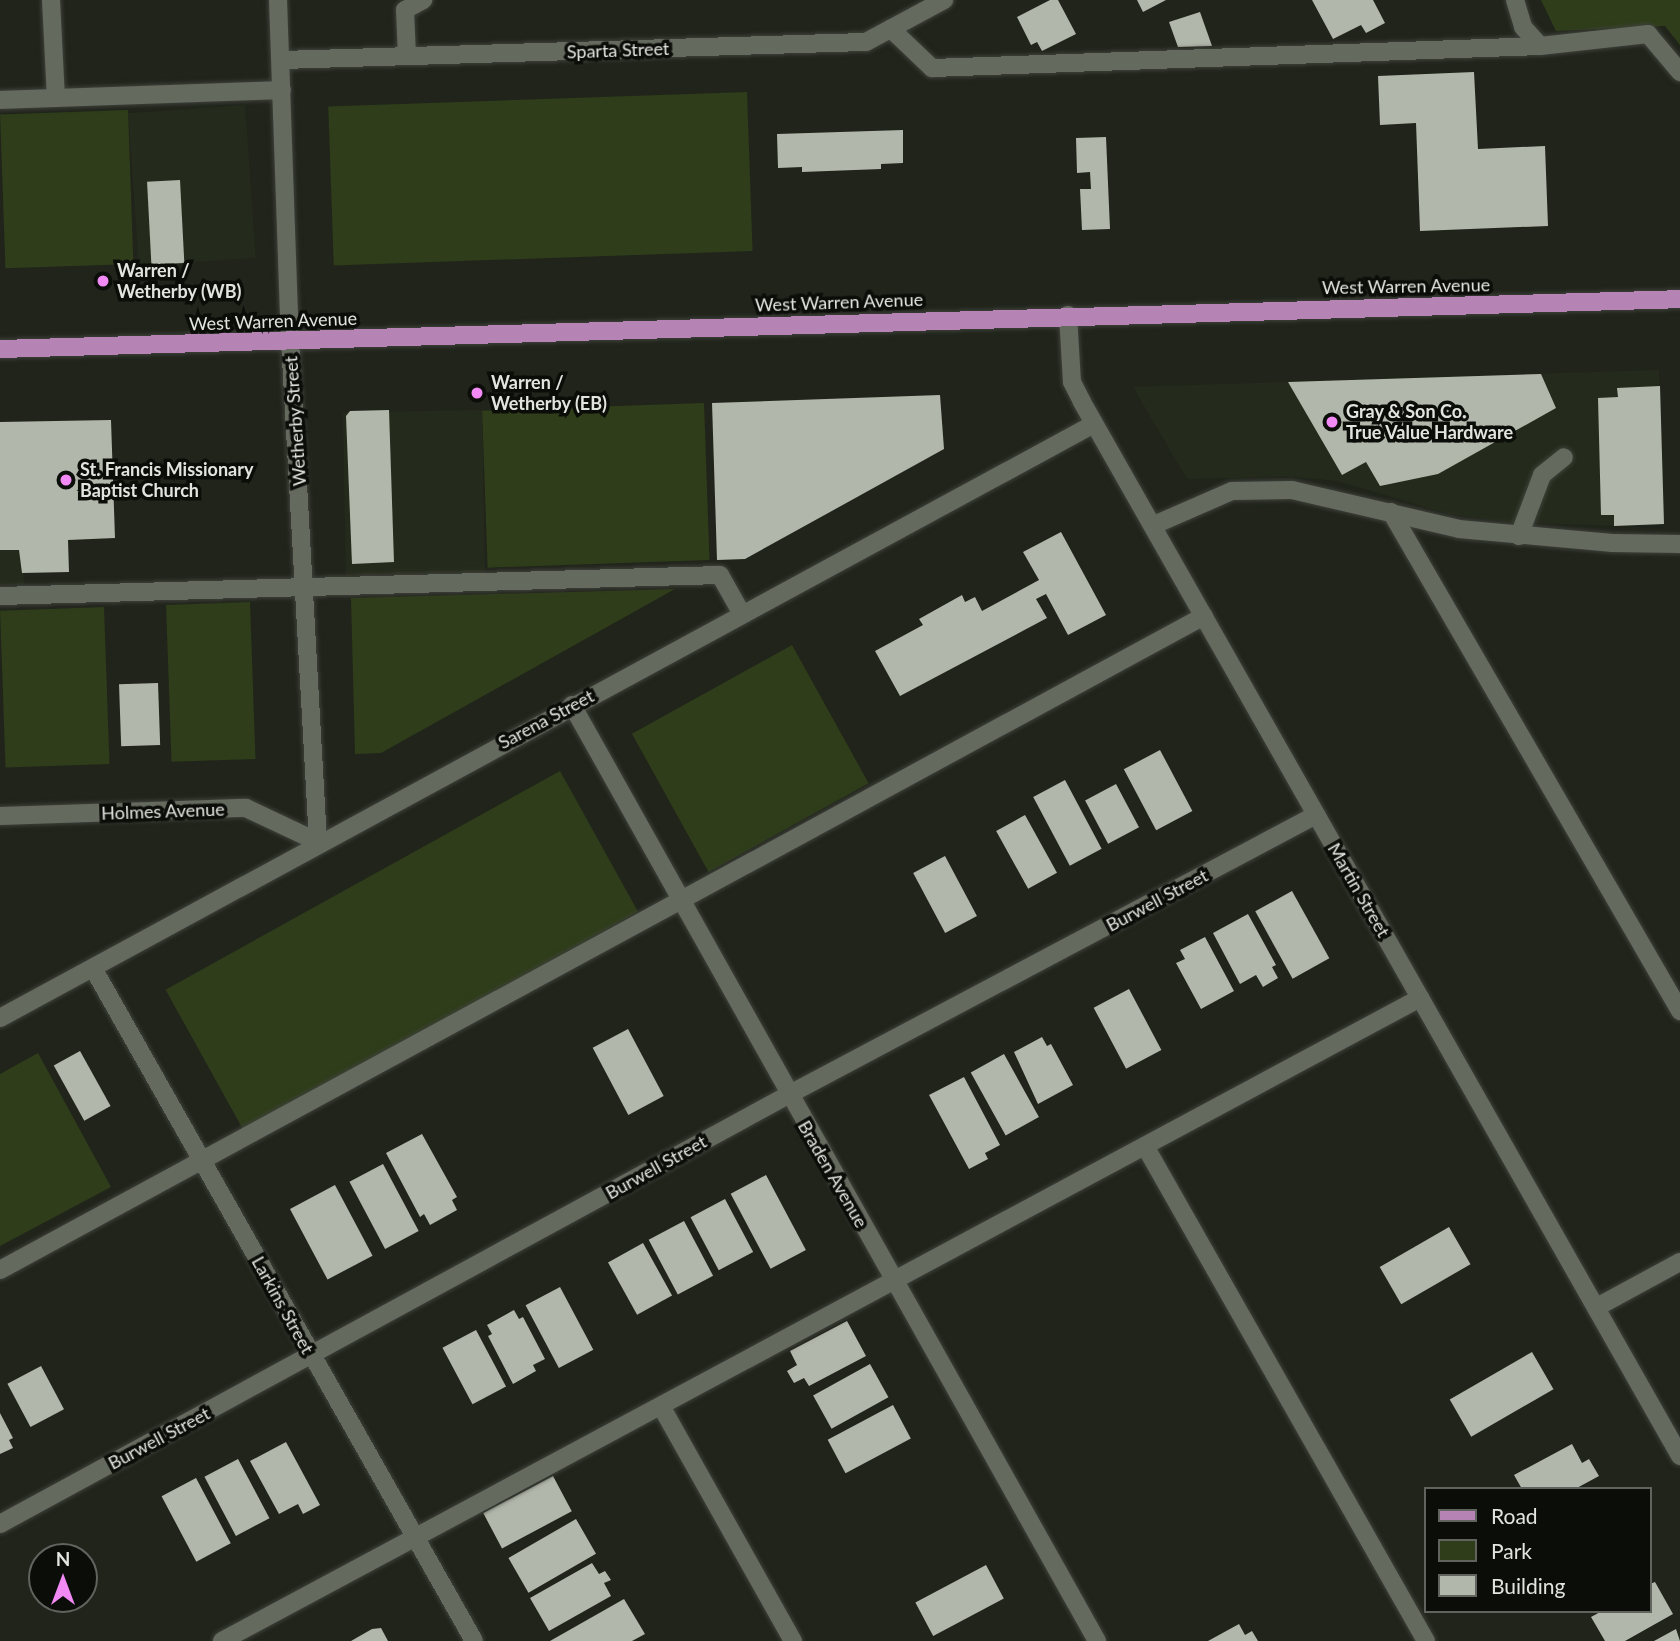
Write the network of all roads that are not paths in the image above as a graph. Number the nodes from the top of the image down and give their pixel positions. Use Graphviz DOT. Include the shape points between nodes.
graph roads {
  1 [pos="51,0"];
  2 [pos="278,0"];
  3 [pos="423,0"];
  4 [pos="944,0"];
  5 [pos="1514,0"];
  6 [pos="891,29"];
  7 [pos="1540,46"];
  8 [pos="407,57"];
  9 [pos="282,60"];
  10 [pos="1680,72"];
  11 [pos="282,90"];
  12 [pos="56,99"];
  13 [pos="0,100"];
  14 [pos="1680,299"];
  15 [pos="1068,315"];
  16 [pos="290,341"];
  17 [pos="0,349"];
  18 [pos="1094,424"];
  19 [pos="1564,457"];
  20 [pos="1391,512"];
  21 [pos="1154,525"];
  22 [pos="1519,536"];
  23 [pos="1680,544"];
  24 [pos="304,586"];
  25 [pos="0,596"];
  26 [pos="743,614"];
  27 [pos="1204,616"];
  28 [pos="572,705"];
  29 [pos="1316,815"];
  30 [pos="0,816"];
  31 [pos="318,842"];
  32 [pos="680,903"];
  33 [pos="93,968"];
  34 [pos="1420,998"];
  35 [pos="1680,1011"];
  36 [pos="0,1018"];
  37 [pos="788,1094"];
  38 [pos="1145,1146"];
  39 [pos="202,1161"];
  40 [pos="1680,1262"];
  41 [pos="0,1270"];
  42 [pos="893,1281"];
  43 [pos="1597,1307"];
  44 [pos="312,1356"];
  45 [pos="661,1406"];
  46 [pos="1680,1456"];
  47 [pos="0,1524"];
  48 [pos="416,1538"];
  49 [pos="222,1641"];
  50 [pos="474,1641"];
  51 [pos="793,1641"];
  52 [pos="1097,1641"];
  53 [pos="1426,1641"];
  1 -- 12 [label="street"];
  2 -- 9 [label="street, Wetherby Street"];
  3 -- 8 [label="street" via="405,10"];
  4 -- 6 [label="street, Sparta Street"];
  5 -- 7 [label="street" via="1523,27"];
  6 -- 7 [label="street" via="932,68"];
  6 -- 8 [label="street, Sparta Street" via="866,42"];
  7 -- 10 [label="street" via="1648,34"];
  8 -- 9 [label="street, Sparta Street"];
  9 -- 11 [label="street, Wetherby Street"];
  11 -- 12 [label="street"];
  11 -- 16 [label="street, Wetherby Street"];
  12 -- 13 [label="street"];
  14 -- 15 [label="main road, West Warren Avenue"];
  15 -- 16 [label="main road, West Warren Avenue"];
  15 -- 18 [label="street, Martin Street" via="1072,382"];
  16 -- 17 [label="main road, West Warren Avenue"];
  16 -- 24 [label="street, Wetherby Street"];
  18 -- 21 [label="street, Martin Street"];
  18 -- 26 [label="street, Sarena Street"];
  19 -- 22 [label="street" via="1542,475"];
  20 -- 21 [label="street" via="1292,490 1231,491"];
  20 -- 22 [label="street" via="1459,529"];
  20 -- 35 [label="street"];
  21 -- 27 [label="street, Martin Street"];
  22 -- 23 [label="street"];
  24 -- 25 [label="street"];
  24 -- 26 [label="street" via="720,575"];
  24 -- 31 [label="street, Wetherby Street"];
  26 -- 28 [label="street, Sarena Street"];
  27 -- 29 [label="street, Martin Street"];
  27 -- 32 [label="street"];
  28 -- 31 [label="street, Sarena Street"];
  28 -- 32 [label="street, Braden Avenue"];
  29 -- 34 [label="street, Martin Street"];
  29 -- 37 [label="street, Burwell Street"];
  30 -- 31 [label="street, Holmes Avenue" via="246,808"];
  31 -- 33 [label="street, Sarena Street"];
  32 -- 37 [label="street, Braden Avenue"];
  32 -- 39 [label="street"];
  33 -- 36 [label="street, Sarena Street"];
  33 -- 39 [label="street, Larkins Street"];
  34 -- 38 [label="street"];
  34 -- 43 [label="street, Martin Street"];
  37 -- 42 [label="street, Braden Avenue"];
  37 -- 44 [label="street, Burwell Street"];
  38 -- 42 [label="street"];
  38 -- 53 [label="street"];
  39 -- 41 [label="street"];
  39 -- 44 [label="street, Larkins Street"];
  40 -- 43 [label="street"];
  42 -- 45 [label="street"];
  42 -- 52 [label="street, Braden Avenue"];
  43 -- 46 [label="street, Martin Street"];
  44 -- 47 [label="street, Burwell Street"];
  44 -- 48 [label="street, Larkins Street"];
  45 -- 48 [label="street"];
  45 -- 51 [label="street"];
  48 -- 49 [label="street"];
  48 -- 50 [label="street, Larkins Street"];
}
